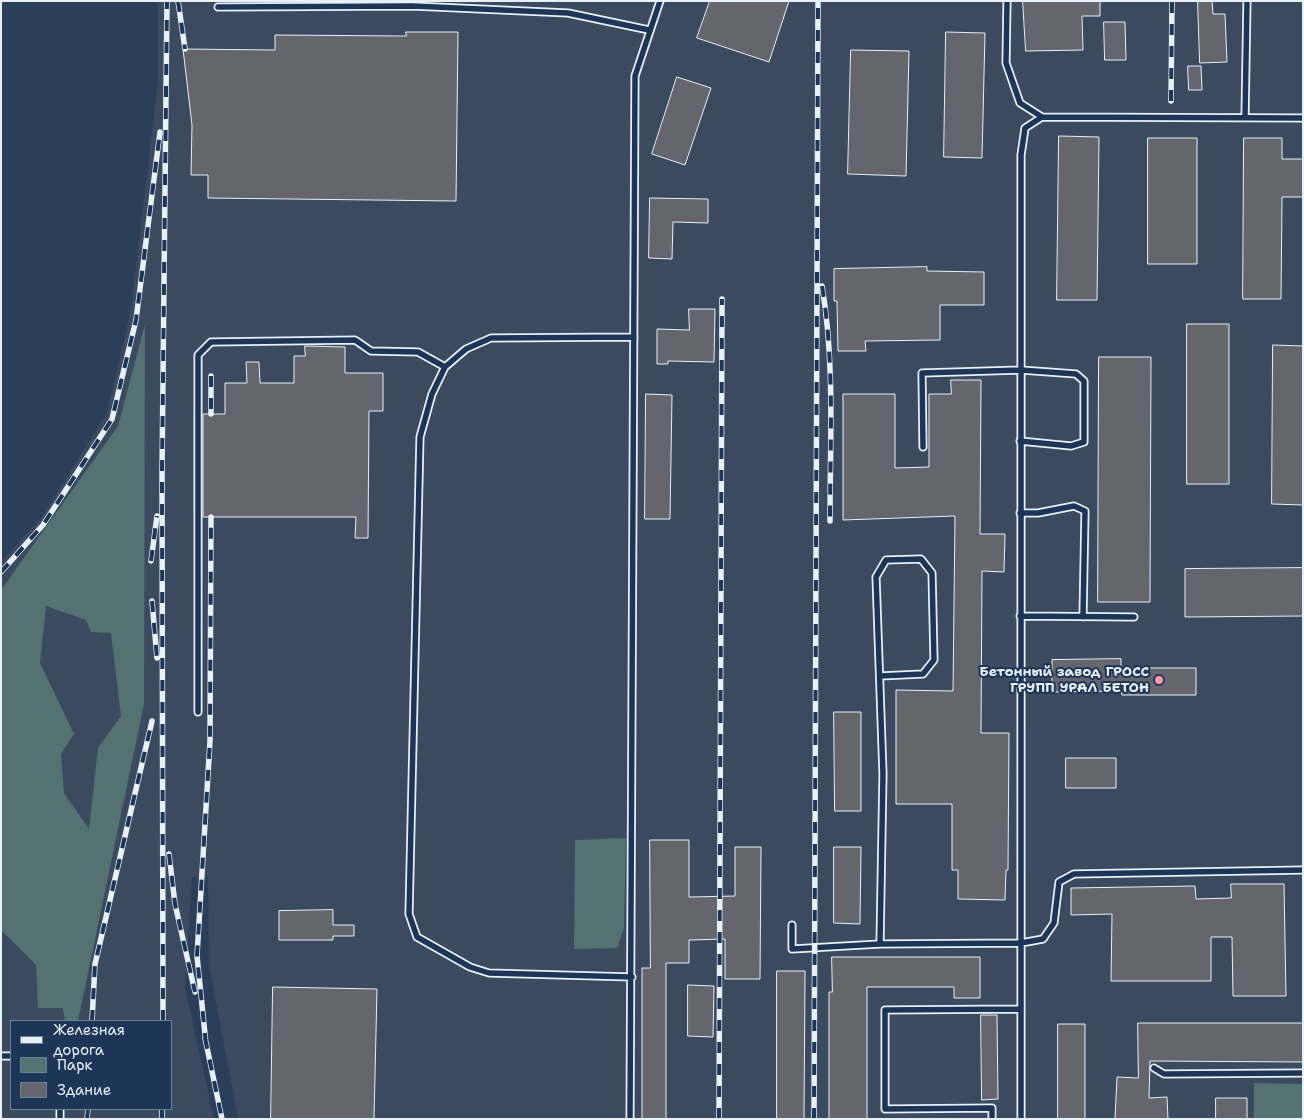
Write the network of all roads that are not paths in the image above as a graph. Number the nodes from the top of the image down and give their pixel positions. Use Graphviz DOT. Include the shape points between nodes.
graph roads {
  1 [pos="660,1"];
  2 [pos="1007,1"];
  3 [pos="1247,1"];
  4 [pos="218,7"];
  5 [pos="649,30"];
  6 [pos="1042,117"];
  7 [pos="1244,118"];
  8 [pos="1303,118"];
  9 [pos="634,337"];
  10 [pos="445,367"];
  11 [pos="1021,370"];
  12 [pos="1020,441"];
  13 [pos="923,447"];
  14 [pos="1020,513"];
  15 [pos="1020,616"];
  16 [pos="1083,617"];
  17 [pos="1134,617"];
  18 [pos="880,676"];
  19 [pos="198,712"];
  20 [pos="1303,870"];
  21 [pos="792,926"];
  22 [pos="1021,943"];
  23 [pos="880,944"];
  24 [pos="632,977"];
  25 [pos="1021,1010"];
  26 [pos="1154,1068"];
  27 [pos="1303,1073"];
  28 [pos="630,1119"];
  29 [pos="992,1119"];
  30 [pos="1021,1119"];
  1 -- 5 [label="lane"];
  2 -- 6 [label="lane" via="1006,63 1020,103"];
  3 -- 7 [label="lane"];
  4 -- 5 [label="lane" via="413,6 568,13"];
  5 -- 9 [label="lane" via="635,76"];
  6 -- 7 [label="lane"];
  6 -- 11 [label="lane" via="1025,128 1021,155"];
  7 -- 8 [label="lane"];
  9 -- 10 [label="lane" via="491,338 466,349"];
  9 -- 24 [label="lane"];
  10 -- 19 [label="lane" via="418,352 371,351 355,340 211,342 198,355"];
  10 -- 24 [label="lane" via="432,394 420,437 409,914 417,937 489,973"];
  11 -- 12 [label="lane"];
  11 -- 12 [label="lane" via="1076,374 1084,381 1084,442 1071,446"];
  11 -- 13 [label="lane" via="922,373"];
  12 -- 14 [label="lane"];
  14 -- 15 [label="lane"];
  14 -- 16 [label="lane" via="1074,506 1085,511"];
  15 -- 16 [label="lane"];
  15 -- 22 [label="lane"];
  16 -- 17 [label="lane"];
  18 -- 18 [label="lane" via="876,577 886,560 921,559 932,573 934,660 923,674"];
  18 -- 23 [label="lane" via="883,774"];
  20 -- 22 [label="lane" via="1074,874 1059,882 1054,923 1043,939"];
  21 -- 23 [label="lane" via="792,949"];
  22 -- 23 [label="lane"];
  22 -- 25 [label="lane"];
  24 -- 28 [label="lane"];
  25 -- 29 [label="lane" via="885,1010 885,1109 992,1108"];
  25 -- 30 [label="lane"];
  26 -- 27 [label="lane" via="1164,1074"];
}
